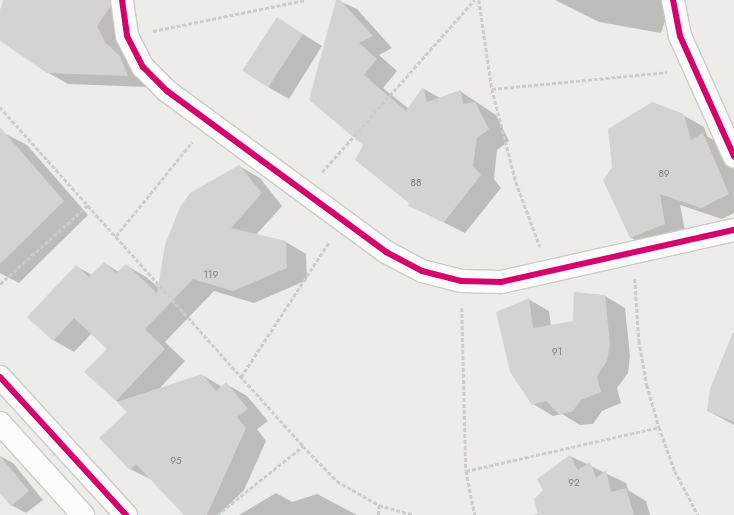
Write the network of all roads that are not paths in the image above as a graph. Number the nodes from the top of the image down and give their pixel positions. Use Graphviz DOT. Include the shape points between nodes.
graph roads {
  1 [pos="122,0"];
  2 [pos="673,0"];
  3 [pos="734,156"];
  4 [pos="734,230"];
  5 [pos="0,377"];
  6 [pos="0,423"];
  7 [pos="82,515"];
  8 [pos="126,515"];
  1 -- 4 [label="street" via="127,36 142,66 167,91 386,252 422,271 461,281 501,282"];
  2 -- 3 [label="street" via="680,36"];
  5 -- 8 [label="street"];
  6 -- 7 [label="street"];
}
